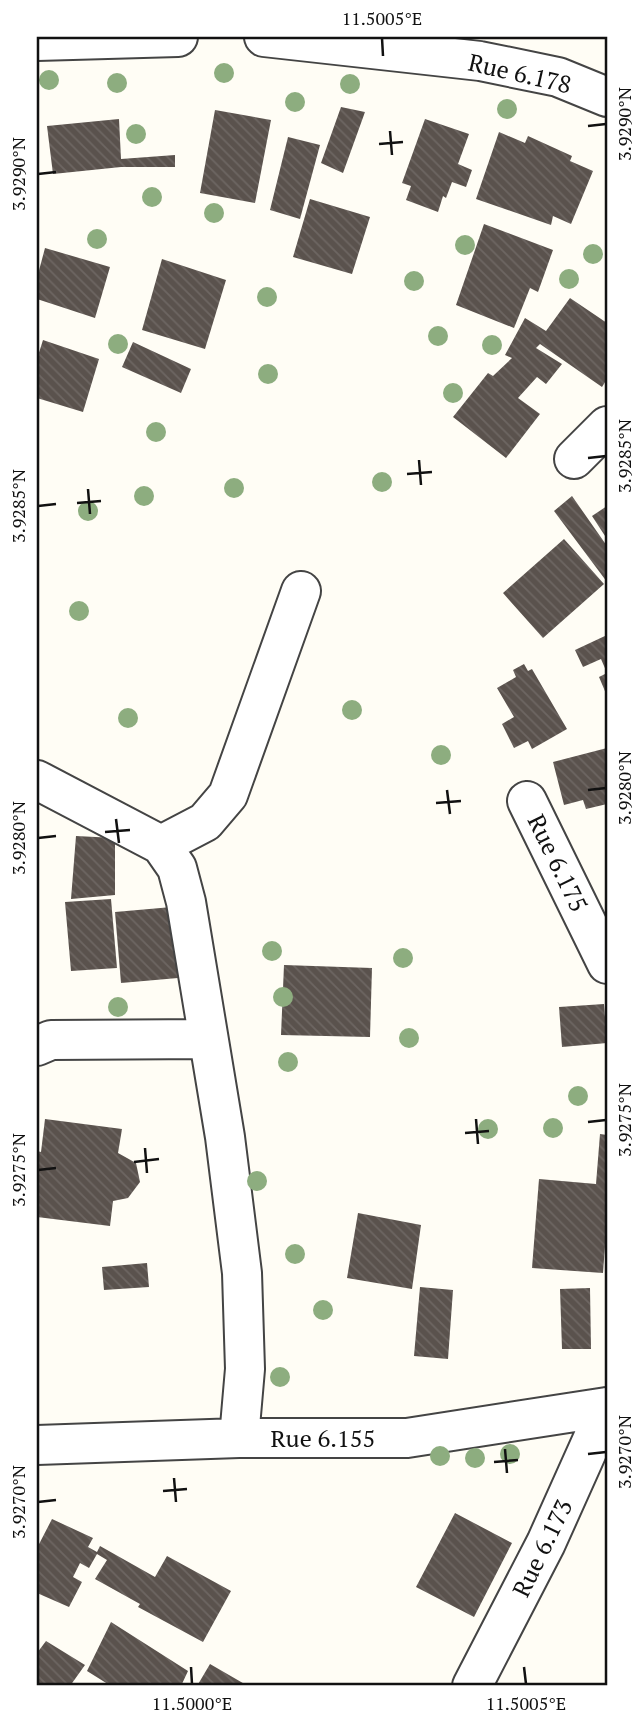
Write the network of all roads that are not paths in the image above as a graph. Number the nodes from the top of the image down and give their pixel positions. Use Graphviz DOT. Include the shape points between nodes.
graph roads {
  1 [pos="178,37"];
  2 [pos="264,37"];
  3 [pos="37,41"];
  4 [pos="607,97"];
  5 [pos="607,426"];
  6 [pos="574,459"];
  7 [pos="301,591"];
  8 [pos="37,780"];
  9 [pos="527,801"];
  10 [pos="162,845"];
  11 [pos="607,964"];
  12 [pos="208,1039"];
  13 [pos="37,1046"];
  14 [pos="607,1407"];
  15 [pos="239,1438"];
  16 [pos="37,1445"];
  17 [pos="472,1686"];
  1 -- 3 [label="street"];
  2 -- 4 [label="street, Rue 6.178" via="480,61 558,77"];
  5 -- 6 [label="street"];
  7 -- 10 [label="street" via="228,795 205,822"];
  8 -- 10 [label="street"];
  9 -- 11 [label="street, Rue 6.175"];
  10 -- 12 [label="street" via="177,868 186,902"];
  12 -- 13 [label="street" via="51,1040"];
  12 -- 15 [label="street" via="242,1273 245,1369"];
  14 -- 15 [label="street, Rue 6.155" via="407,1438"];
  14 -- 17 [label="street, Rue 6.173" via="546,1543"];
  15 -- 16 [label="street, Rue 6.155"];
}
